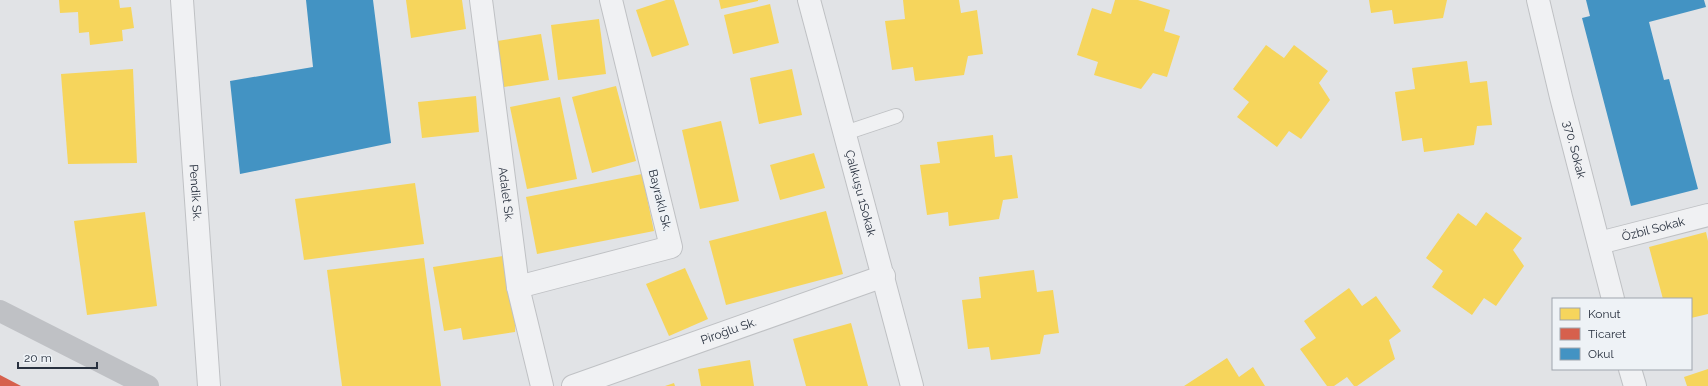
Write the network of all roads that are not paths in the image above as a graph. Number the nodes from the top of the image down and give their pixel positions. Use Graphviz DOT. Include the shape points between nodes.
graph roads {
  1 [pos="182,0"];
  2 [pos="481,0"];
  3 [pos="611,0"];
  4 [pos="809,0"];
  5 [pos="1538,0"];
  6 [pos="896,116"];
  7 [pos="845,133"];
  8 [pos="1708,215"];
  9 [pos="1599,243"];
  10 [pos="884,276"];
  11 [pos="518,287"];
  12 [pos="1613,298"];
  13 [pos="0,311"];
  14 [pos="1630,370"];
  15 [pos="148,386"];
  16 [pos="209,386"];
  17 [pos="542,386"];
  18 [pos="573,386"];
  19 [pos="912,386"];
  20 [pos="1635,386"];
  1 -- 16 [label="street, Pendik Sk."];
  2 -- 11 [label="street, Adalet Sk."];
  3 -- 11 [label="street, Bayraklı Sk." via="671,247"];
  4 -- 7 [label="street, Çalıkuşu 1Sokak"];
  5 -- 9 [label="street, 370. Sokak" via="1560,97"];
  6 -- 7 [label="lane"];
  7 -- 10 [label="street, Çalıkuşu 1Sokak"];
  8 -- 9 [label="street, Özbil Sokak"];
  9 -- 12 [label="street, 370. Sokak"];
  10 -- 18 [label="street, Piroğlu Sk."];
  10 -- 19 [label="street, Çalıkuşu 1Sokak"];
  11 -- 17 [label="street, Adalet Sk."];
  13 -- 15 [label="main road"];
  14 -- 20 [label="street"];
}
